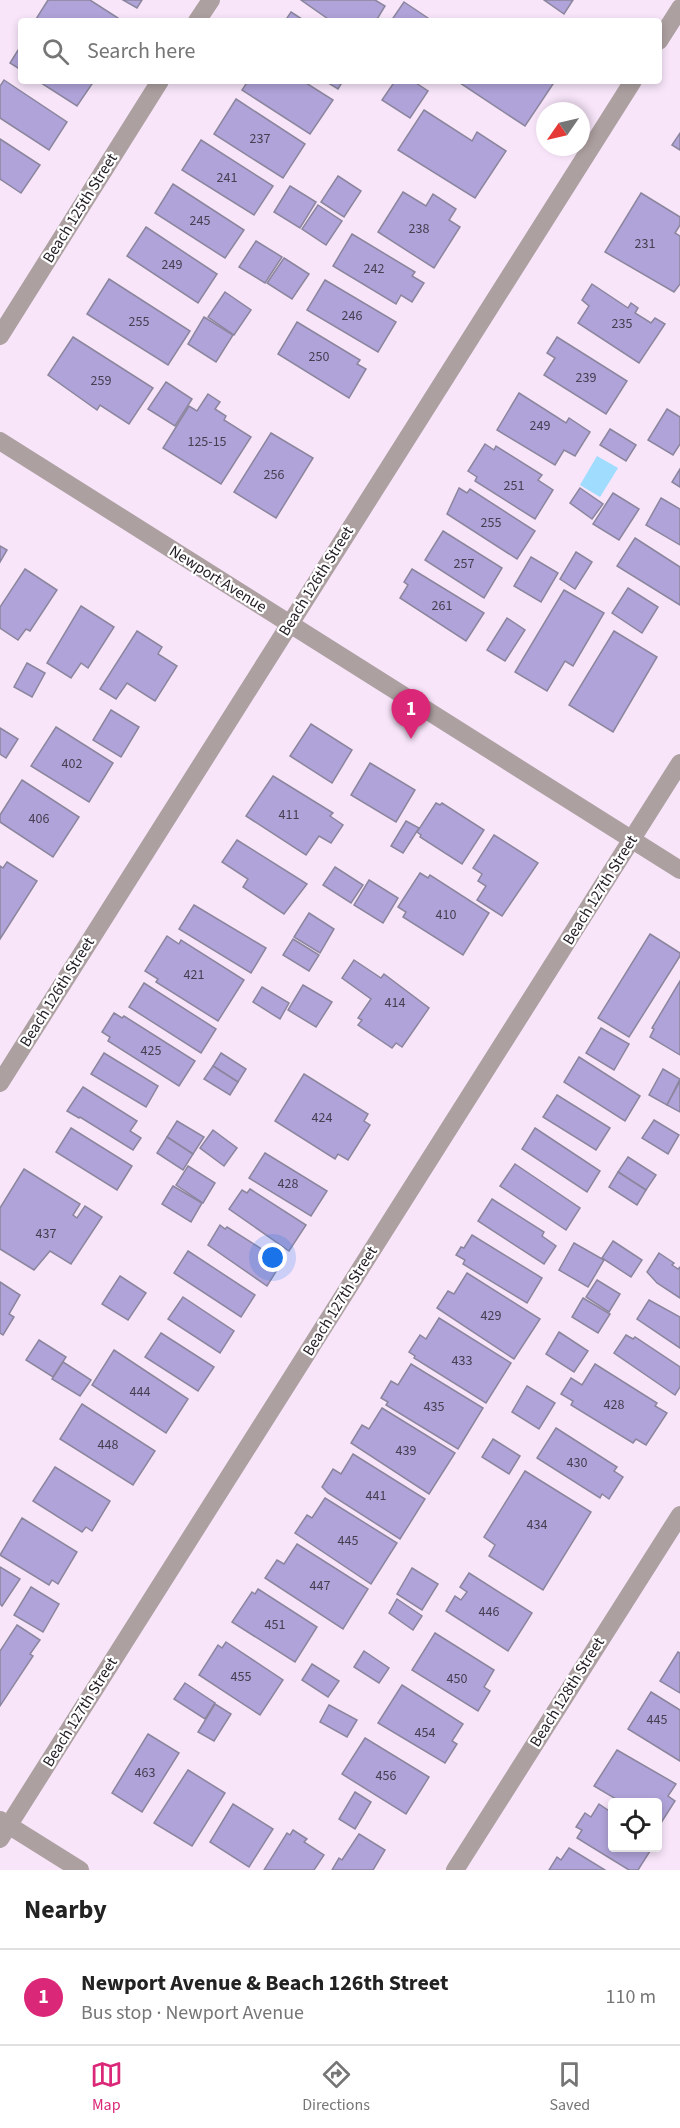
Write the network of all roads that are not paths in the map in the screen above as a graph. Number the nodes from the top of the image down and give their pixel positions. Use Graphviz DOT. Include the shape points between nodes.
graph roads {
  1 [pos="211,0"];
  2 [pos="680,8"];
  3 [pos="199,18"];
  4 [pos="662,36"];
  5 [pos="158,84"];
  6 [pos="631,84"];
  7 [pos="0,336"];
  8 [pos="0,441"];
  9 [pos="289,624"];
  10 [pos="680,763"];
  11 [pos="632,839"];
  12 [pos="680,870"];
  13 [pos="0,1083"];
  14 [pos="680,1515"];
  15 [pos="3,1828"];
  16 [pos="80,1870"];
  17 [pos="455,1870"];
  1 -- 3 [label="street"];
  2 -- 4 [label="street"];
  5 -- 7 [label="street, Beach 125th Street"];
  6 -- 9 [label="street, Beach 126th Street"];
  8 -- 9 [label="street, Newport Avenue"];
  9 -- 11 [label="street, Newport Avenue"];
  9 -- 13 [label="street, Beach 126th Street"];
  10 -- 11 [label="street, Beach 127th Street"];
  11 -- 12 [label="street, Newport Avenue"];
  11 -- 15 [label="street, Beach 127th Street"];
  14 -- 17 [label="street, Beach 128th Street"];
  15 -- 16 [label="street"];
}
